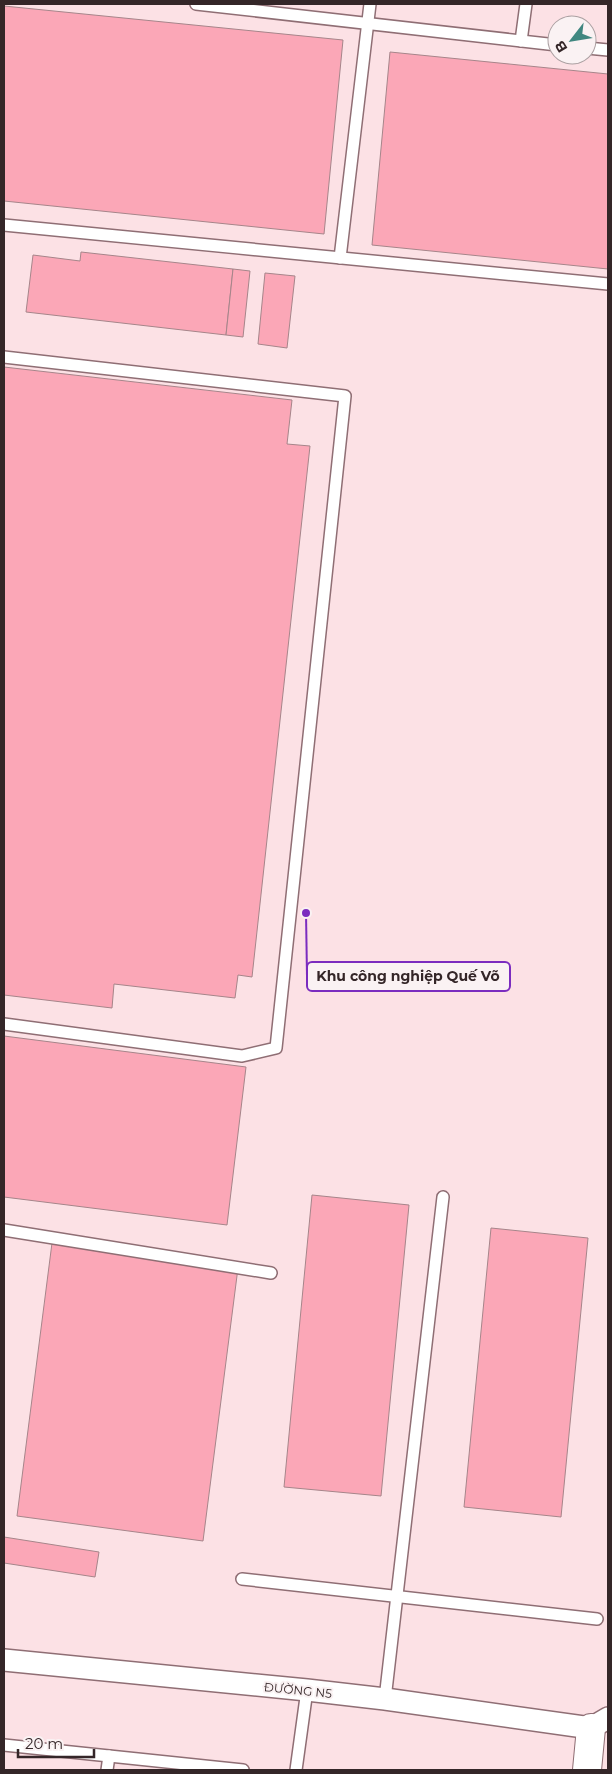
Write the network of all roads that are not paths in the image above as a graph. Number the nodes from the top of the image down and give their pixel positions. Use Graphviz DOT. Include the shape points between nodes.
graph roads {
  1 [pos="196,4"];
  2 [pos="370,4"];
  3 [pos="526,4"];
  4 [pos="211,5"];
  5 [pos="367,23"];
  6 [pos="521,41"];
  7 [pos="547,44"];
  8 [pos="4,225"];
  9 [pos="340,258"];
  10 [pos="608,284"];
  11 [pos="4,357"];
  12 [pos="4,1024"];
  13 [pos="443,1197"];
  14 [pos="4,1230"];
  15 [pos="271,1273"];
  16 [pos="242,1579"];
  17 [pos="397,1595"];
  18 [pos="597,1619"];
  19 [pos="4,1660"];
  20 [pos="307,1690"];
  21 [pos="385,1699"];
  22 [pos="600,1723"];
  23 [pos="4,1745"];
  24 [pos="109,1756"];
  25 [pos="107,1770"];
  26 [pos="243,1770"];
  27 [pos="296,1770"];
  28 [pos="587,1770"];
  1 -- 4 [label="lane"];
  2 -- 5 [label="lane"];
  3 -- 6 [label="lane"];
  4 -- 5 [label="lane"];
  5 -- 6 [label="lane"];
  5 -- 9 [label="lane"];
  6 -- 7 [label="lane"];
  8 -- 9 [label="lane"];
  9 -- 10 [label="lane"];
  11 -- 12 [label="lane" via="345,396 276,1048 242,1056"];
  13 -- 17 [label="lane"];
  14 -- 15 [label="lane"];
  16 -- 17 [label="lane"];
  17 -- 18 [label="lane"];
  17 -- 21 [label="lane"];
  19 -- 20 [label="street, ĐƯỜNG N5"];
  20 -- 21 [label="street, ĐƯỜNG N5"];
  20 -- 27 [label="lane"];
  21 -- 22 [label="street, ĐƯỜNG N5"];
  22 -- 28 [label="street"];
  23 -- 24 [label="lane"];
  24 -- 25 [label="lane"];
  24 -- 26 [label="lane"];
}
